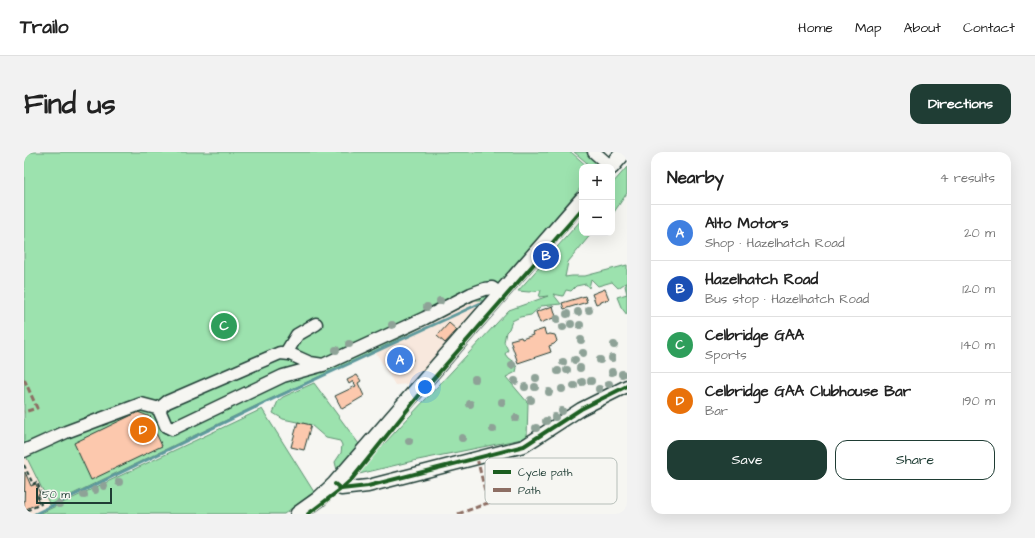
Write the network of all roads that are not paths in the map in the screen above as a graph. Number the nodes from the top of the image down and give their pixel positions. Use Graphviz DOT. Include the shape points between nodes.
graph roads {
  1 [pos="594,152"];
  2 [pos="624,152"];
  3 [pos="608,164"];
  4 [pos="614,164"];
  5 [pos="579,203"];
  6 [pos="501,294"];
  7 [pos="316,324"];
  8 [pos="286,354"];
  9 [pos="323,365"];
  10 [pos="627,386"];
  11 [pos="160,409"];
  12 [pos="24,451"];
  13 [pos="335,484"];
  14 [pos="298,514"];
  1 -- 3 [label="street"];
  2 -- 4 [label="main road"];
  5 -- 6 [label="main road"];
  6 -- 9 [label="street" via="492,288 471,294"];
  6 -- 13 [label="main road"];
  7 -- 8 [label="street" via="297,336"];
  8 -- 9 [label="street"];
  8 -- 11 [label="street" via="280,353 188,393 168,402"];
  9 -- 11 [label="street" via="283,376 172,429 166,426"];
  10 -- 13 [label="street" via="581,409 524,446 368,486 341,489"];
  11 -- 12 [label="street" via="141,404"];
  13 -- 14 [label="main road"];
}
